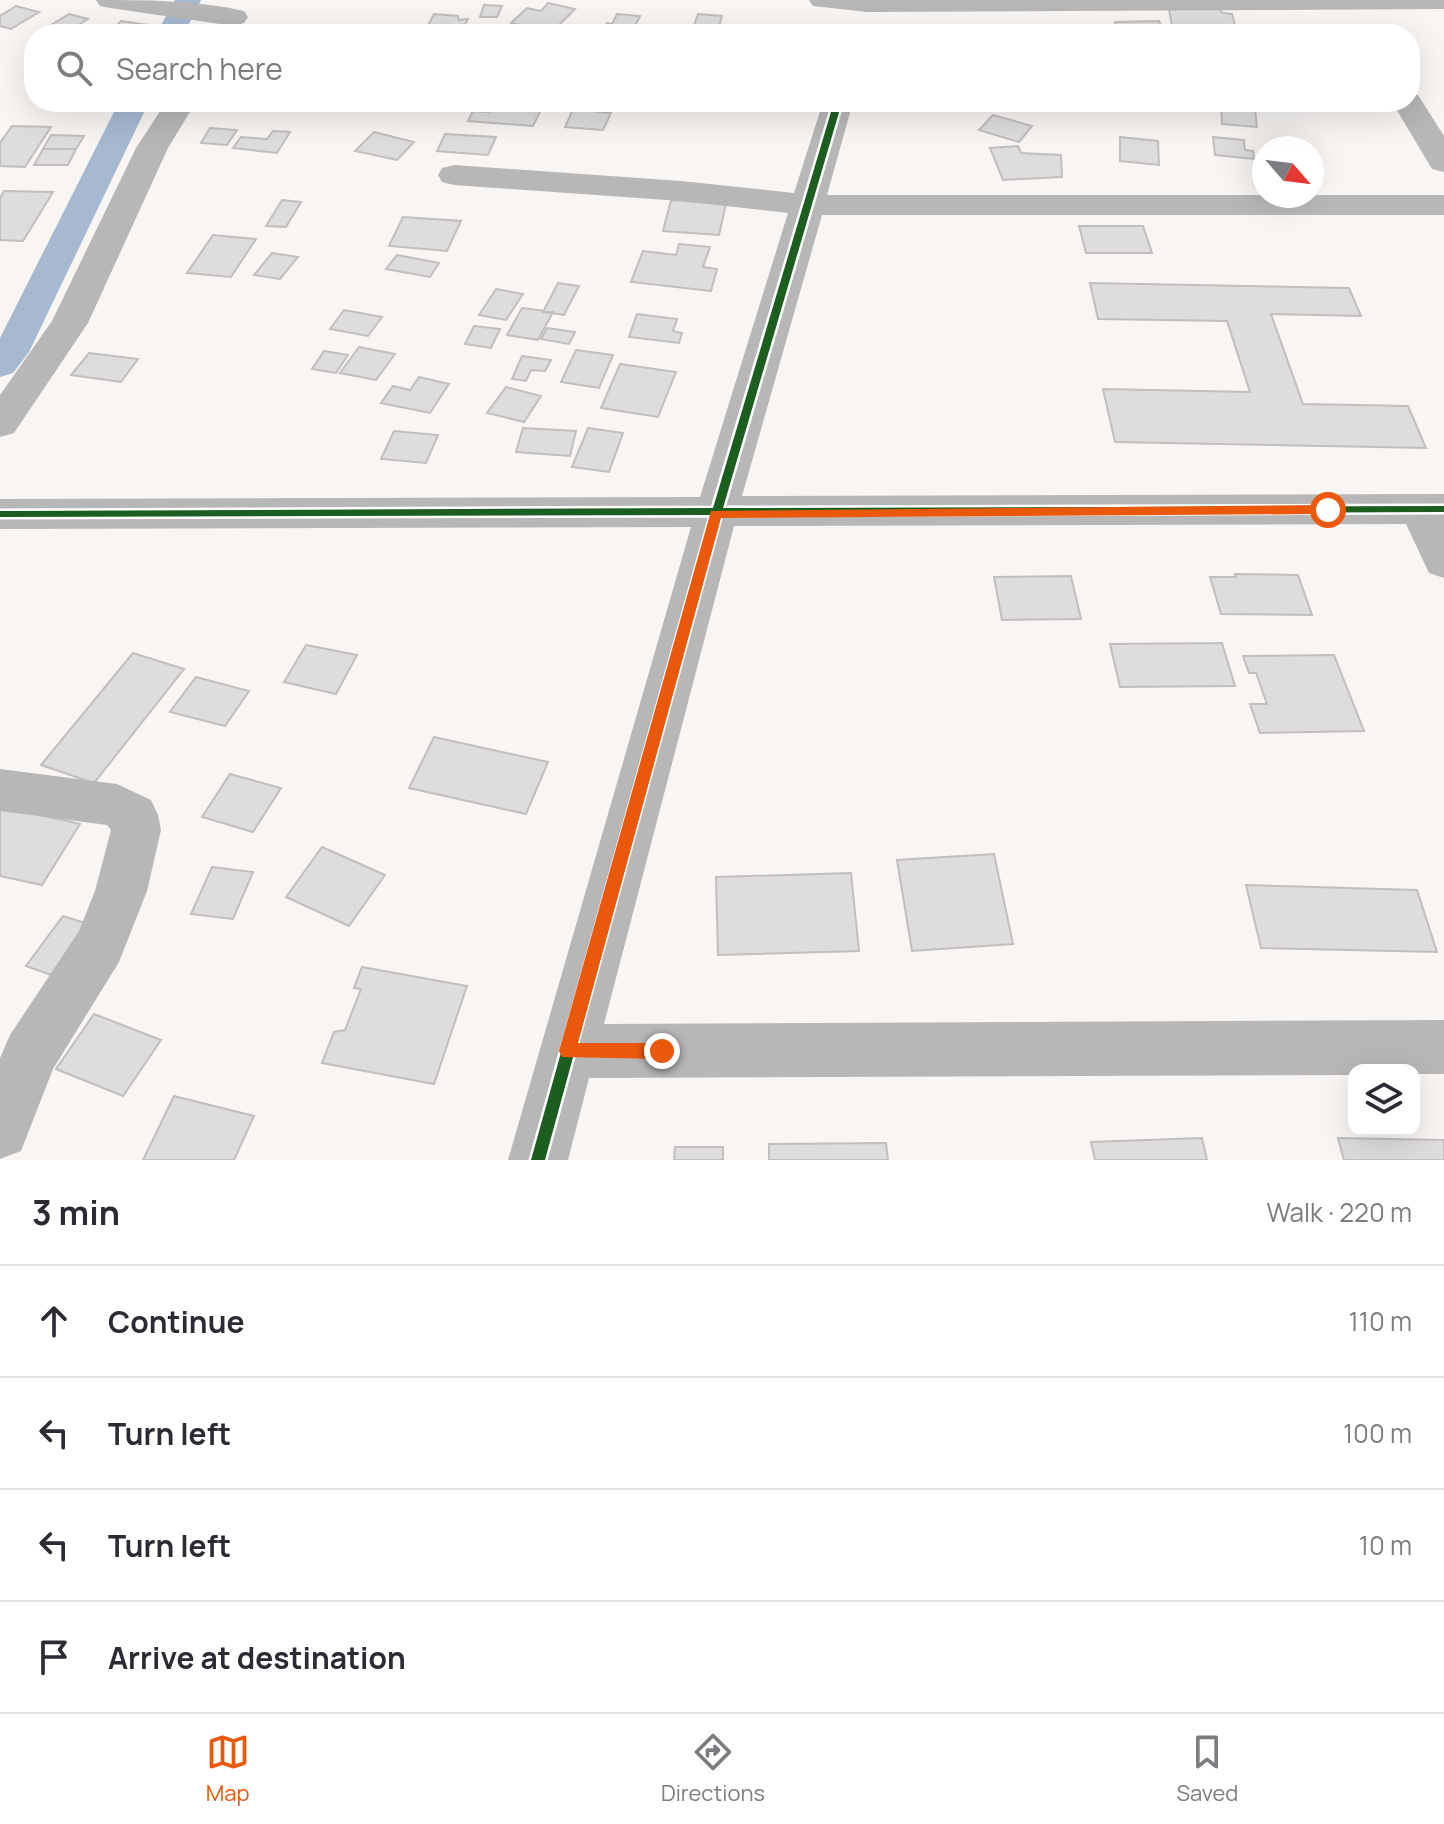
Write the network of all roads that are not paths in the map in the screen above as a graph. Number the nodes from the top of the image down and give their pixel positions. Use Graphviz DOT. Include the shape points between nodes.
graph roads {
  1 [pos="823,0"];
  2 [pos="1353,1"];
  3 [pos="1444,1"];
  4 [pos="121,2"];
  5 [pos="868,2"];
  6 [pos="232,17"];
  7 [pos="861,24"];
  8 [pos="1362,24"];
  9 [pos="175,112"];
  10 [pos="835,112"];
  11 [pos="1413,112"];
  12 [pos="1444,162"];
  13 [pos="454,175"];
  14 [pos="808,205"];
  15 [pos="1444,205"];
  16 [pos="0,424"];
  17 [pos="1432,509"];
  18 [pos="0,514"];
  19 [pos="716,514"];
  20 [pos="1444,562"];
  21 [pos="0,790"];
  22 [pos="1444,1047"];
  23 [pos="568,1051"];
  24 [pos="0,1130"];
  25 [pos="538,1160"];
  1 -- 5 [label="street"];
  2 -- 3 [label="street"];
  2 -- 5 [label="street"];
  2 -- 8 [label="street"];
  4 -- 6 [label="street"];
  5 -- 7 [label="street"];
  9 -- 16 [label="street" via="152,148 70,323"];
  10 -- 14 [label="street"];
  11 -- 12 [label="street"];
  13 -- 14 [label="street"];
  14 -- 15 [label="street"];
  14 -- 19 [label="street"];
  17 -- 19 [label="street"];
  17 -- 20 [label="street"];
  18 -- 19 [label="street"];
  19 -- 23 [label="street"];
  21 -- 24 [label="street" via="117,805 133,815 136,830 100,945 30,1054"];
  22 -- 23 [label="street"];
  23 -- 25 [label="street"];
}
